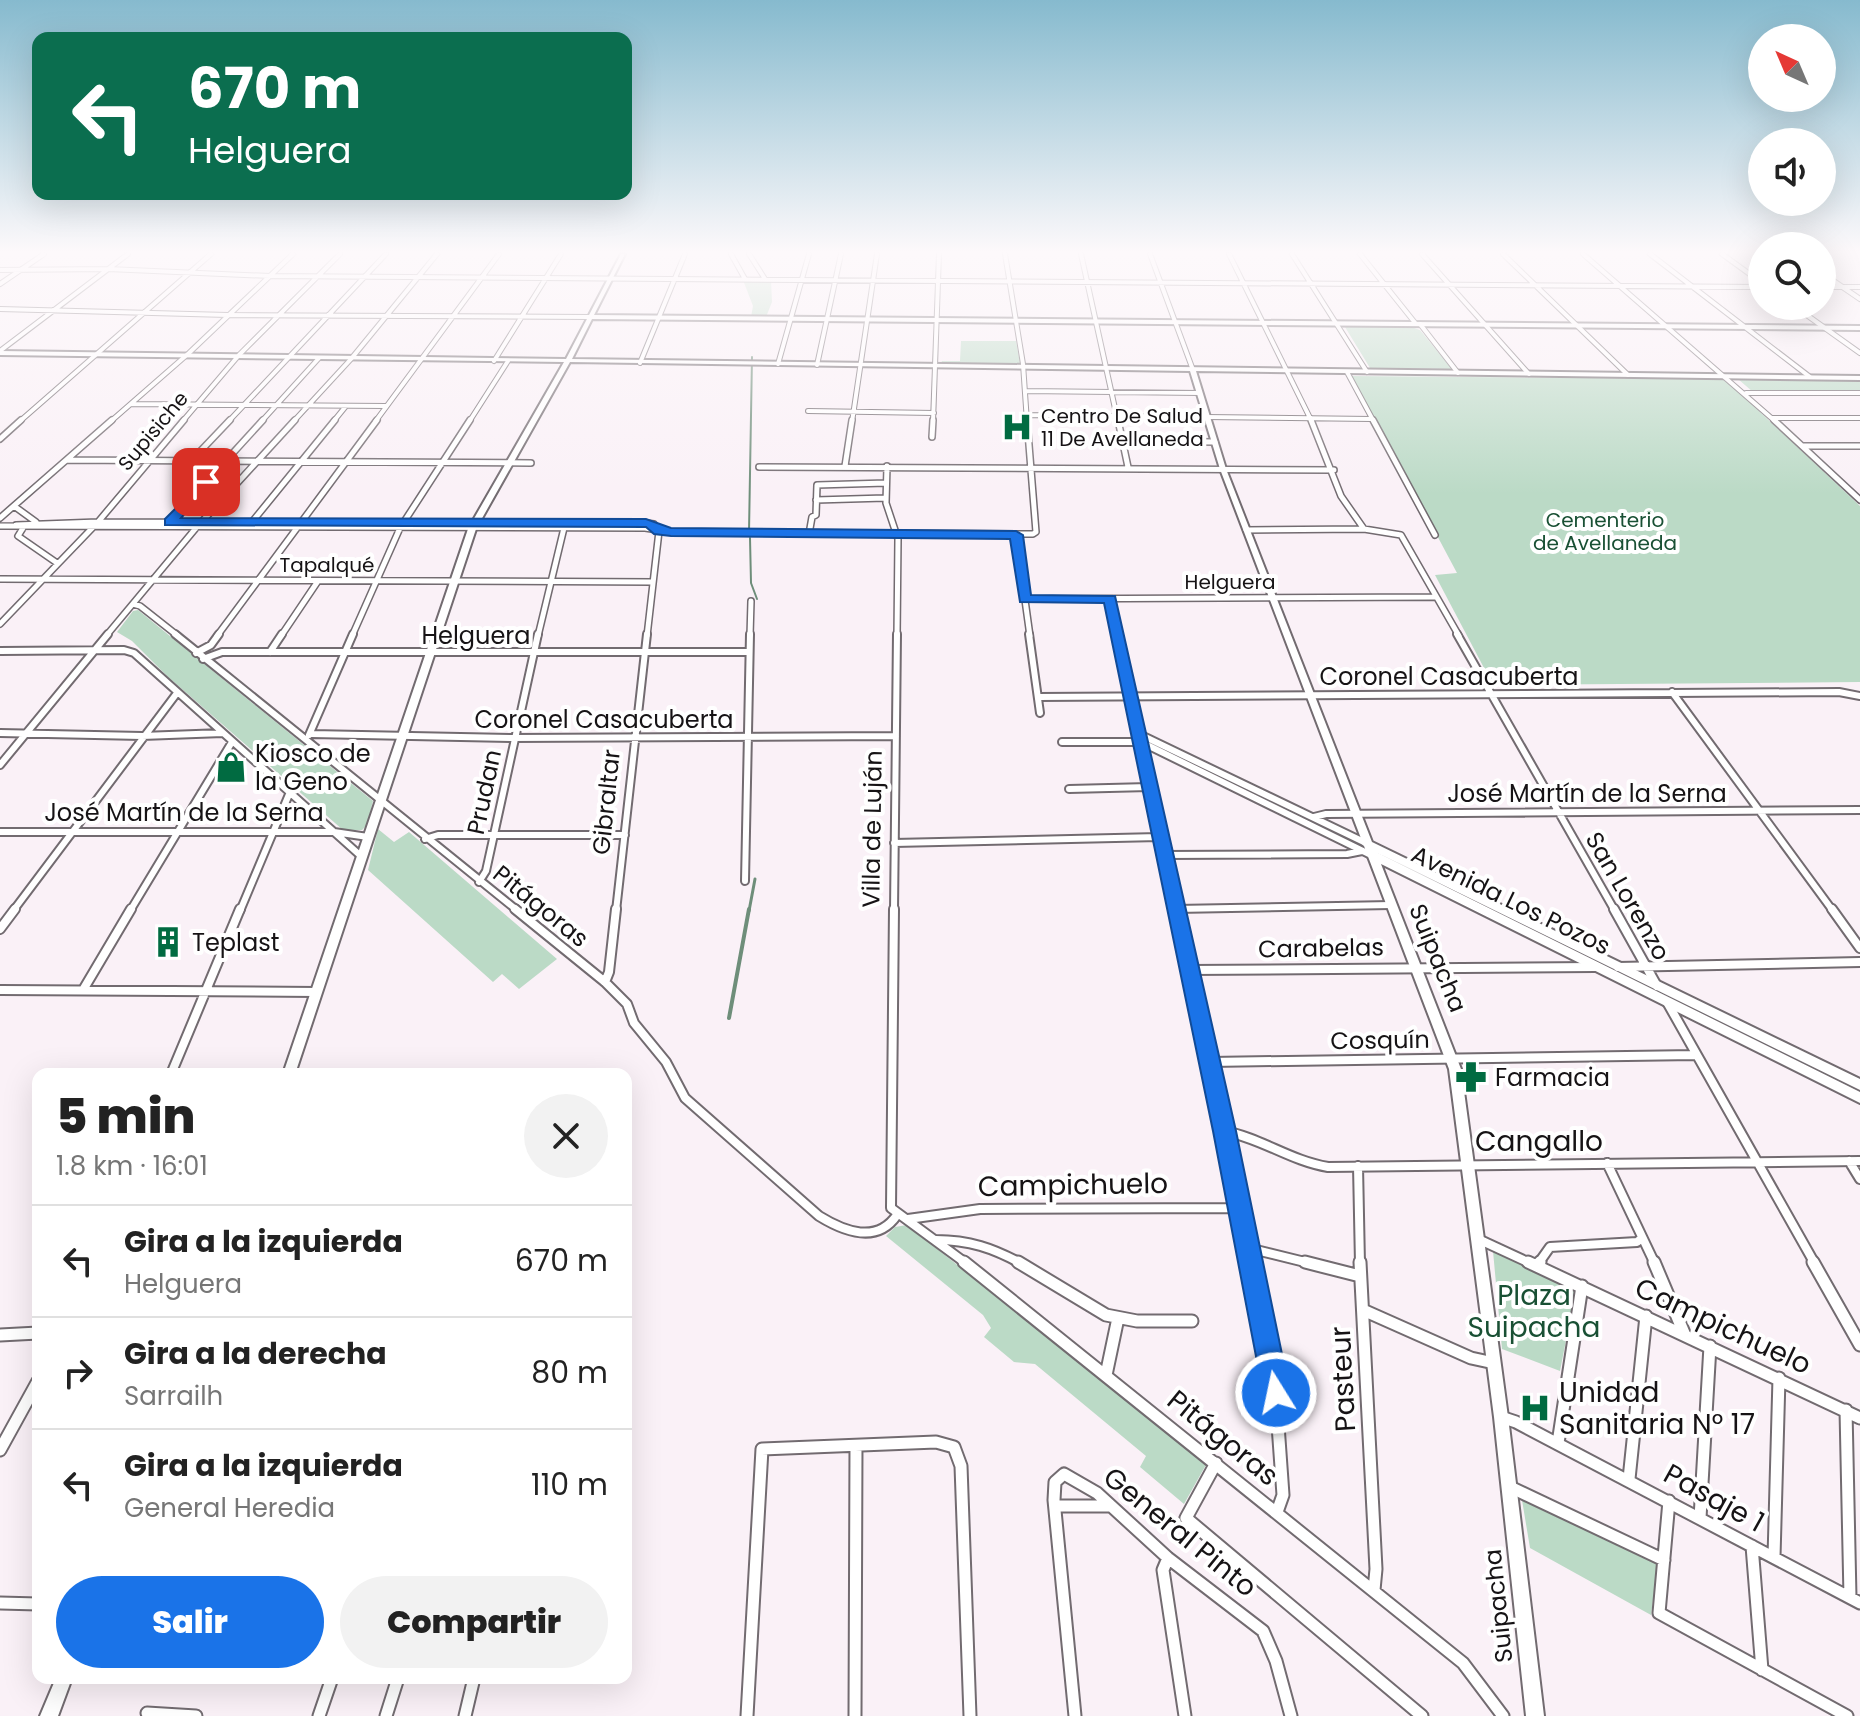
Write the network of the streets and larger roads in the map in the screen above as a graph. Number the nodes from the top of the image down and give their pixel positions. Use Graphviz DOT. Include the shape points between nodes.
graph roads {
  1 [pos="22,334"];
  2 [pos="117,334"];
  3 [pos="208,334"];
  4 [pos="260,334"];
  5 [pos="312,334"];
  6 [pos="371,334"];
  7 [pos="440,334"];
  8 [pos="511,334"];
  9 [pos="581,334"];
  10 [pos="652,334"];
  11 [pos="786,334"];
  12 [pos="824,334"];
  13 [pos="864,334"];
  14 [pos="938,334"];
  15 [pos="1018,334"];
  16 [pos="1099,334"];
  17 [pos="1179,334"];
  18 [pos="1270,334"];
  19 [pos="1343,334"];
  20 [pos="1426,334"];
  21 [pos="1494,334"];
  22 [pos="1586,334"];
  23 [pos="1678,334"];
  24 [pos="1755,334"];
  25 [pos="1834,334"];
  26 [pos="0,352"];
  27 [pos="94,353"];
  28 [pos="189,353"];
  29 [pos="1860,353"];
  30 [pos="239,355"];
  31 [pos="291,357"];
  32 [pos="319,358"];
  33 [pos="351,359"];
  34 [pos="421,360"];
  35 [pos="494,361"];
  36 [pos="508,361"];
  37 [pos="567,362"];
  38 [pos="640,363"];
  39 [pos="778,364"];
  40 [pos="817,365"];
  41 [pos="859,365"];
  42 [pos="937,366"];
  43 [pos="1023,368"];
  44 [pos="1108,369"];
  45 [pos="1193,370"];
  46 [pos="1288,371"];
  47 [pos="1347,372"];
  48 [pos="1367,372"];
  49 [pos="1458,373"];
  50 [pos="1529,374"];
  51 [pos="1628,375"];
  52 [pos="1730,376"];
  53 [pos="1810,377"];
  54 [pos="1860,378"];
  55 [pos="1025,391"];
  56 [pos="1112,392"];
  57 [pos="1200,393"];
  58 [pos="1748,393"];
  59 [pos="1860,393"];
  60 [pos="131,404"];
  61 [pos="197,404"];
  62 [pos="246,404"];
  63 [pos="276,405"];
  64 [pos="308,405"];
  65 [pos="346,406"];
  66 [pos="386,406"];
  67 [pos="808,411"];
  68 [pos="852,412"];
  69 [pos="934,413"];
  70 [pos="1028,415"];
  71 [pos="1117,415"];
  72 [pos="1206,416"];
  73 [pos="1310,418"];
  74 [pos="1775,418"];
  75 [pos="1372,419"];
  76 [pos="1858,420"];
  77 [pos="932,437"];
  78 [pos="0,439"];
  79 [pos="1123,441"];
  80 [pos="1215,442"];
  81 [pos="1804,446"];
  82 [pos="1860,446"];
  83 [pos="67,460"];
  84 [pos="149,460"];
  85 [pos="191,461"];
  86 [pos="224,461"];
  87 [pos="256,462"];
  88 [pos="301,462"];
  89 [pos="346,462"];
  90 [pos="442,463"];
  91 [pos="509,463"];
  92 [pos="531,463"];
  93 [pos="845,466"];
  94 [pos="887,466"];
  95 [pos="759,467"];
  96 [pos="1031,467"];
  97 [pos="1128,467"];
  98 [pos="1223,469"];
  99 [pos="1334,470"];
  100 [pos="886,483"];
  101 [pos="1860,497"];
  102 [pos="885,498"];
  103 [pos="816,500"];
  104 [pos="14,506"];
  105 [pos="0,518"];
  106 [pos="302,521"];
  107 [pos="404,521"];
  108 [pos="36,522"];
  109 [pos="98,522"];
  110 [pos="170,522"];
  111 [pos="202,522"];
  112 [pos="252,522"];
  113 [pos="474,525"];
  114 [pos="0,526"];
  115 [pos="10,526"];
  116 [pos="566,526"];
  117 [pos="23,528"];
  118 [pos="92,528"];
  119 [pos="165,528"];
  120 [pos="196,528"];
  121 [pos="297,528"];
  122 [pos="400,528"];
  123 [pos="1364,529"];
  124 [pos="1246,530"];
  125 [pos="659,531"];
  126 [pos="809,534"];
  127 [pos="896,534"];
  128 [pos="1016,535"];
  129 [pos="1435,535"];
  130 [pos="57,563"];
  131 [pos="0,579"];
  132 [pos="42,580"];
  133 [pos="153,580"];
  134 [pos="376,580"];
  135 [pos="258,581"];
  136 [pos="318,581"];
  137 [pos="453,582"];
  138 [pos="550,582"];
  139 [pos="653,582"];
  140 [pos="1435,597"];
  141 [pos="1273,598"];
  142 [pos="1025,599"];
  143 [pos="1110,599"];
  144 [pos="751,601"];
  145 [pos="133,604"];
  146 [pos="0,624"];
  147 [pos="95,650"];
  148 [pos="0,651"];
  149 [pos="270,652"];
  150 [pos="346,652"];
  151 [pos="430,652"];
  152 [pos="749,652"];
  153 [pos="196,653"];
  154 [pos="534,653"];
  155 [pos="645,654"];
  156 [pos="203,659"];
  157 [pos="1672,692"];
  158 [pos="177,693"];
  159 [pos="1491,694"];
  160 [pos="1310,695"];
  161 [pos="1132,696"];
  162 [pos="1038,697"];
  163 [pos="1858,697"];
  164 [pos="1040,713"];
  165 [pos="0,733"];
  166 [pos="26,733"];
  167 [pos="223,733"];
  168 [pos="312,734"];
  169 [pos="142,736"];
  170 [pos="403,736"];
  171 [pos="896,736"];
  172 [pos="746,737"];
  173 [pos="303,738"];
  174 [pos="513,738"];
  175 [pos="636,738"];
  176 [pos="1140,738"];
  177 [pos="232,742"];
  178 [pos="1062,742"];
  179 [pos="0,765"];
  180 [pos="1149,787"];
  181 [pos="1069,789"];
  182 [pos="290,792"];
  183 [pos="381,801"];
  184 [pos="1860,810"];
  185 [pos="1760,812"];
  186 [pos="1356,814"];
  187 [pos="1558,814"];
  188 [pos="1314,817"];
  189 [pos="0,832"];
  190 [pos="72,832"];
  191 [pos="272,832"];
  192 [pos="334,832"];
  193 [pos="178,833"];
  194 [pos="493,834"];
  195 [pos="625,835"];
  196 [pos="368,837"];
  197 [pos="1159,837"];
  198 [pos="425,839"];
  199 [pos="894,843"];
  200 [pos="1366,850"];
  201 [pos="1164,855"];
  202 [pos="362,857"];
  203 [pos="745,881"];
  204 [pos="479,882"];
  205 [pos="1391,905"];
  206 [pos="1176,909"];
  207 [pos="0,929"];
  208 [pos="1860,948"];
  209 [pos="1860,962"];
  210 [pos="1644,964"];
  211 [pos="1415,966"];
  212 [pos="1617,967"];
  213 [pos="1597,968"];
  214 [pos="1189,970"];
  215 [pos="605,982"];
  216 [pos="1658,986"];
  217 [pos="0,990"];
  218 [pos="83,990"];
  219 [pos="206,991"];
  220 [pos="317,992"];
  221 [pos="1667,1002"];
  222 [pos="1695,1055"];
  223 [pos="1453,1059"];
  224 [pos="1210,1062"];
  225 [pos="174,1068"];
  226 [pos="291,1068"];
  227 [pos="1860,1085"];
  228 [pos="1860,1098"];
  229 [pos="1224,1131"];
  230 [pos="1855,1161"];
  231 [pos="1756,1162"];
  232 [pos="1470,1163"];
  233 [pos="1607,1163"];
  234 [pos="1358,1166"];
  235 [pos="1860,1179"];
  236 [pos="1239,1208"];
  237 [pos="902,1217"];
  238 [pos="1642,1238"];
  239 [pos="1478,1239"];
  240 [pos="936,1240"];
  241 [pos="1248,1248"];
  242 [pos="1537,1266"];
  243 [pos="1360,1276"];
  244 [pos="1582,1286"];
  245 [pos="1363,1310"];
  246 [pos="1646,1316"];
  247 [pos="1118,1318"];
  248 [pos="1192,1321"];
  249 [pos="32,1333"];
  250 [pos="1684,1333"];
  251 [pos="0,1335"];
  252 [pos="1860,1345"];
  253 [pos="1710,1346"];
  254 [pos="1494,1363"];
  255 [pos="1106,1375"];
  256 [pos="1779,1378"];
  257 [pos="32,1392"];
  258 [pos="1846,1410"];
  259 [pos="1501,1417"];
  260 [pos="1860,1418"];
  261 [pos="1558,1443"];
  262 [pos="856,1446"];
  263 [pos="0,1450"];
  264 [pos="1216,1463"];
  265 [pos="1629,1479"];
  266 [pos="1510,1487"];
  267 [pos="1669,1501"];
  268 [pos="1055,1506"];
  269 [pos="1111,1506"];
  270 [pos="1277,1512"];
  271 [pos="1700,1518"];
  272 [pos="1752,1546"];
  273 [pos="1774,1557"];
  274 [pos="1168,1558"];
  275 [pos="1664,1560"];
  276 [pos="1374,1590"];
  277 [pos="1855,1600"];
  278 [pos="0,1603"];
  279 [pos="32,1604"];
  280 [pos="1762,1670"];
  281 [pos="62,1684"];
  282 [pos="330,1684"];
  283 [pos="396,1684"];
  284 [pos="473,1684"];
  285 [pos="147,1713"];
  286 [pos="49,1716"];
  287 [pos="196,1716"];
  288 [pos="319,1716"];
  289 [pos="386,1716"];
  290 [pos="465,1716"];
  291 [pos="747,1716"];
  292 [pos="855,1716"];
  293 [pos="970,1716"];
  294 [pos="1075,1716"];
  295 [pos="1185,1716"];
  296 [pos="1291,1716"];
  297 [pos="1422,1716"];
  298 [pos="1503,1716"];
  299 [pos="1535,1716"];
  300 [pos="1847,1716"];
  1 -- 26 [label="street"];
  2 -- 27 [label="street"];
  3 -- 28 [label="street"];
  4 -- 30 [label="street, Supisiche"];
  5 -- 31 [label="street"];
  6 -- 33 [label="street"];
  7 -- 34 [label="street"];
  8 -- 35 [label="street"];
  9 -- 37 [label="street"];
  10 -- 38 [label="street"];
  11 -- 39 [label="street"];
  12 -- 40 [label="street"];
  13 -- 41 [label="street"];
  14 -- 42 [label="street"];
  15 -- 43 [label="street"];
  16 -- 44 [label="street"];
  17 -- 45 [label="street, Suipacha"];
  18 -- 46 [label="street"];
  19 -- 48 [label="street"];
  20 -- 49 [label="street"];
  21 -- 50 [label="street"];
  22 -- 51 [label="street"];
  23 -- 52 [label="street"];
  24 -- 53 [label="street"];
  25 -- 29 [label="street"];
  26 -- 27 [label="street"];
  27 -- 28 [label="street"];
  27 -- 78 [label="street"];
  28 -- 30 [label="street"];
  28 -- 60 [label="street"];
  30 -- 31 [label="street"];
  30 -- 61 [label="street, Supisiche"];
  31 -- 32 [label="street"];
  31 -- 62 [label="street"];
  32 -- 33 [label="street"];
  32 -- 63 [label="street"];
  33 -- 34 [label="street"];
  33 -- 64 [label="street"];
  34 -- 35 [label="street"];
  34 -- 66 [label="street"];
  35 -- 36 [label="street"];
  36 -- 37 [label="street"];
  36 -- 90 [label="street"];
  37 -- 38 [label="street"];
  37 -- 91 [label="street"];
  38 -- 39 [label="street"];
  39 -- 40 [label="street"];
  40 -- 41 [label="street"];
  41 -- 42 [label="street"];
  41 -- 68 [label="street"];
  42 -- 43 [label="street"];
  42 -- 69 [label="street"];
  43 -- 44 [label="street"];
  43 -- 55 [label="street"];
  44 -- 45 [label="street"];
  44 -- 56 [label="street"];
  45 -- 46 [label="street"];
  45 -- 57 [label="street, Suipacha"];
  46 -- 47 [label="street"];
  46 -- 73 [label="street"];
  47 -- 48 [label="street"];
  47 -- 75 [label="street"];
  48 -- 49 [label="street"];
  49 -- 50 [label="street"];
  50 -- 51 [label="street"];
  51 -- 52 [label="street"];
  52 -- 53 [label="street"];
  52 -- 58 [label="street"];
  53 -- 54 [label="street"];
  55 -- 56 [label="street"];
  55 -- 70 [label="street"];
  56 -- 57 [label="street"];
  56 -- 71 [label="street"];
  57 -- 72 [label="street, Suipacha"];
  58 -- 59 [label="street"];
  58 -- 74 [label="street"];
  60 -- 61 [label="street"];
  60 -- 83 [label="street"];
  61 -- 62 [label="street"];
  61 -- 84 [label="street, Supisiche"];
  62 -- 63 [label="street"];
  62 -- 85 [label="street"];
  63 -- 64 [label="street"];
  63 -- 86 [label="street"];
  64 -- 65 [label="street"];
  64 -- 87 [label="street"];
  65 -- 66 [label="street"];
  65 -- 88 [label="street"];
  66 -- 89 [label="street"];
  67 -- 68 [label="street"];
  68 -- 69 [label="street"];
  68 -- 93 [label="street"];
  69 -- 77 [label="street"];
  70 -- 71 [label="street"];
  70 -- 96 [label="street"];
  71 -- 72 [label="street"];
  71 -- 79 [label="street"];
  72 -- 73 [label="street"];
  72 -- 80 [label="street, Suipacha"];
  73 -- 75 [label="street"];
  73 -- 99 [label="street"];
  74 -- 76 [label="street"];
  74 -- 81 [label="street"];
  75 -- 129 [label="street"];
  79 -- 80 [label="street"];
  79 -- 97 [label="street"];
  80 -- 98 [label="street, Suipacha"];
  81 -- 82 [label="street"];
  81 -- 101 [label="street"];
  83 -- 84 [label="street"];
  83 -- 104 [label="street"];
  84 -- 85 [label="street"];
  84 -- 109 [label="street, Supisiche"];
  85 -- 86 [label="street"];
  86 -- 87 [label="street"];
  86 -- 110 [label="street"];
  87 -- 88 [label="street"];
  87 -- 111 [label="street"];
  88 -- 89 [label="street"];
  88 -- 112 [label="street"];
  89 -- 90 [label="street"];
  89 -- 106 [label="street"];
  90 -- 91 [label="street"];
  90 -- 107 [label="street"];
  91 -- 92 [label="street"];
  91 -- 113 [label="street"];
  93 -- 94 [label="street"];
  93 -- 95 [label="street"];
  94 -- 96 [label="street"];
  94 -- 100 [label="street, Villa de Luján"];
  96 -- 97 [label="street"];
  96 -- 128 [label="street" via="1035,533"];
  97 -- 98 [label="street"];
  98 -- 99 [label="street"];
  98 -- 124 [label="street, Suipacha"];
  99 -- 123 [label="street" via="1341,496"];
  100 -- 102 [label="street, Villa de Luján"];
  100 -- 103 [label="street" via="817,485"];
  102 -- 103 [label="street"];
  102 -- 127 [label="street, Villa de Luján"];
  103 -- 126 [label="street"];
  104 -- 105 [label="street"];
  104 -- 108 [label="street"];
  106 -- 107 [label="street"];
  106 -- 112 [label="street"];
  106 -- 121 [label="street"];
  107 -- 113 [label="street"];
  107 -- 122 [label="street"];
  108 -- 109 [label="street"];
  108 -- 115 [label="street"];
  109 -- 110 [label="street"];
  109 -- 118 [label="street, Supisiche"];
  110 -- 111 [label="street"];
  110 -- 119 [label="street"];
  111 -- 112 [label="street"];
  111 -- 120 [label="street"];
  113 -- 116 [label="street"];
  113 -- 122 [label="street"];
  113 -- 137 [label="street"];
  114 -- 115 [label="street"];
  115 -- 117 [label="street"];
  116 -- 125 [label="street"];
  116 -- 138 [label="street, Prudan"];
  117 -- 118 [label="street"];
  117 -- 130 [label="street" via="18,536"];
  118 -- 119 [label="street"];
  118 -- 130 [label="street, Supisiche"];
  119 -- 120 [label="street"];
  120 -- 121 [label="street"];
  120 -- 133 [label="street"];
  121 -- 122 [label="street"];
  121 -- 135 [label="street"];
  122 -- 134 [label="street"];
  123 -- 124 [label="street"];
  123 -- 140 [label="street, San Lorenzo" via="1398,533"];
  124 -- 141 [label="street, Suipacha"];
  125 -- 126 [label="street"];
  125 -- 139 [label="street, Gibraltar"];
  126 -- 127 [label="street"];
  127 -- 128 [label="street"];
  127 -- 171 [label="street, Villa de Luján"];
  128 -- 142 [label="street"];
  130 -- 132 [label="street, Supisiche"];
  131 -- 132 [label="street, Tapalqué"];
  132 -- 133 [label="street, Tapalqué"];
  132 -- 146 [label="street, Supisiche"];
  133 -- 135 [label="street, Tapalqué"];
  133 -- 145 [label="street"];
  134 -- 136 [label="street, Tapalqué"];
  134 -- 137 [label="street, Tapalqué"];
  134 -- 150 [label="street"];
  135 -- 136 [label="street, Tapalqué"];
  135 -- 153 [label="street" via="211,645"];
  136 -- 149 [label="street"];
  137 -- 138 [label="street, Tapalqué"];
  137 -- 151 [label="street"];
  138 -- 139 [label="street, Tapalqué"];
  138 -- 154 [label="street, Prudan"];
  139 -- 155 [label="street, Gibraltar"];
  140 -- 141 [label="street, Helguera"];
  140 -- 159 [label="street, San Lorenzo"];
  141 -- 143 [label="street, Helguera"];
  141 -- 160 [label="street, Suipacha"];
  142 -- 143 [label="street, Helguera"];
  142 -- 162 [label="street"];
  143 -- 161 [label="street"];
  144 -- 152 [label="street"];
  145 -- 147 [label="street"];
  145 -- 153 [label="street, Pitágoras"];
  147 -- 148 [label="street"];
  147 -- 158 [label="street" via="130,650"];
  147 -- 166 [label="street"];
  149 -- 150 [label="street, Helguera"];
  149 -- 156 [label="street, Helguera" via="222,652"];
  150 -- 151 [label="street, Helguera"];
  150 -- 168 [label="street"];
  151 -- 154 [label="street, Helguera"];
  151 -- 170 [label="street"];
  152 -- 155 [label="street, Helguera"];
  152 -- 172 [label="street"];
  153 -- 156 [label="street, Pitágoras"];
  154 -- 155 [label="street, Helguera"];
  154 -- 174 [label="street, Prudan"];
  155 -- 175 [label="street, Gibraltar"];
  156 -- 173 [label="street, Pitágoras"];
  157 -- 159 [label="street, Coronel Casacuberta"];
  157 -- 163 [label="street, Coronel Casacuberta" via="1839,692"];
  157 -- 185 [label="street"];
  158 -- 167 [label="street"];
  158 -- 169 [label="street"];
  159 -- 160 [label="street, Coronel Casacuberta"];
  159 -- 187 [label="street, San Lorenzo"];
  160 -- 161 [label="street, Coronel Casacuberta"];
  160 -- 186 [label="street, Suipacha"];
  161 -- 162 [label="street, Coronel Casacuberta"];
  161 -- 176 [label="street"];
  162 -- 164 [label="street"];
  165 -- 166 [label="street"];
  166 -- 169 [label="street"];
  166 -- 179 [label="street"];
  167 -- 169 [label="street"];
  167 -- 177 [label="street"];
  168 -- 170 [label="street, Coronel Casacuberta"];
  168 -- 173 [label="street"];
  169 -- 190 [label="street"];
  170 -- 174 [label="street, Coronel Casacuberta"];
  170 -- 183 [label="street"];
  171 -- 172 [label="street, Coronel Casacuberta"];
  171 -- 199 [label="street, Villa de Luján"];
  172 -- 175 [label="street, Coronel Casacuberta"];
  172 -- 203 [label="street"];
  173 -- 183 [label="street, Pitágoras"];
  174 -- 175 [label="street, Coronel Casacuberta"];
  174 -- 194 [label="street, Prudan"];
  175 -- 195 [label="street, Gibraltar"];
  176 -- 178 [label="street"];
  176 -- 180 [label="street"];
  176 -- 188 [label="street, Avenida Los Pozos"];
  176 -- 200 [label="street, Avenida Los Pozos"];
  177 -- 182 [label="street"];
  177 -- 193 [label="street"];
  180 -- 181 [label="street"];
  180 -- 197 [label="street"];
  182 -- 191 [label="street"];
  182 -- 192 [label="street"];
  183 -- 196 [label="street"];
  183 -- 198 [label="street, Pitágoras"];
  184 -- 185 [label="street, José Martín de la Serna"];
  185 -- 187 [label="street, José Martín de la Serna"];
  185 -- 208 [label="street"];
  186 -- 187 [label="street, José Martín de la Serna"];
  186 -- 188 [label="street, José Martín de la Serna"];
  186 -- 200 [label="street, Suipacha"];
  187 -- 210 [label="street, San Lorenzo"];
  188 -- 200 [label="street, Avenida Los Pozos"];
  189 -- 190 [label="street, José Martín de la Serna"];
  190 -- 193 [label="street, José Martín de la Serna"];
  190 -- 207 [label="street"];
  191 -- 192 [label="street, José Martín de la Serna"];
  191 -- 193 [label="street, José Martín de la Serna"];
  191 -- 219 [label="street"];
  192 -- 196 [label="street, José Martín de la Serna"];
  192 -- 202 [label="street"];
  193 -- 218 [label="street"];
  194 -- 195 [label="street"];
  194 -- 198 [label="street"];
  194 -- 204 [label="street, Prudan"];
  195 -- 215 [label="street, Gibraltar"];
  196 -- 202 [label="street"];
  197 -- 199 [label="street"];
  197 -- 201 [label="street"];
  198 -- 204 [label="street, Pitágoras"];
  199 -- 237 [label="street, Villa de Luján" via="890,1194 891,1208"];
  200 -- 201 [label="street"];
  200 -- 205 [label="street, Suipacha"];
  200 -- 212 [label="street, Avenida Los Pozos"];
  200 -- 213 [label="street, Avenida Los Pozos"];
  201 -- 206 [label="street"];
  202 -- 220 [label="street"];
  204 -- 215 [label="street, Pitágoras"];
  205 -- 206 [label="street"];
  205 -- 211 [label="street, Suipacha"];
  206 -- 214 [label="street"];
  209 -- 210 [label="street"];
  210 -- 212 [label="street"];
  210 -- 216 [label="street, San Lorenzo"];
  211 -- 213 [label="street, Carabelas"];
  211 -- 214 [label="street, Carabelas"];
  211 -- 223 [label="street, Suipacha"];
  212 -- 216 [label="street, Avenida Los Pozos"];
  213 -- 221 [label="street, Avenida Los Pozos"];
  214 -- 224 [label="street"];
  215 -- 237 [label="street, Pitágoras" via="627,1004 634,1023 666,1062 690,1105 819,1216 864,1233 888,1228"];
  216 -- 227 [label="street, Avenida Los Pozos"];
  217 -- 218 [label="street"];
  218 -- 219 [label="street"];
  219 -- 220 [label="street"];
  219 -- 225 [label="street"];
  220 -- 226 [label="street"];
  221 -- 222 [label="street"];
  221 -- 228 [label="street, Avenida Los Pozos"];
  222 -- 223 [label="street, Cosquín"];
  222 -- 231 [label="street"];
  223 -- 224 [label="street, Cosquín"];
  223 -- 232 [label="street, Suipacha"];
  224 -- 229 [label="street"];
  229 -- 234 [label="street, Cangallo" via="1243,1134 1311,1165"];
  229 -- 236 [label="street"];
  230 -- 231 [label="street, Cangallo"];
  230 -- 235 [label="street"];
  231 -- 233 [label="street, Cangallo"];
  231 -- 252 [label="street"];
  232 -- 233 [label="street, Cangallo"];
  232 -- 234 [label="street, Cangallo"];
  232 -- 239 [label="street, Suipacha"];
  233 -- 238 [label="street"];
  234 -- 243 [label="street, Pasteur"];
  236 -- 237 [label="street, Campichuelo" via="980,1209"];
  236 -- 241 [label="street"];
  237 -- 240 [label="street, Pitágoras"];
  238 -- 242 [label="street" via="1550,1247"];
  238 -- 250 [label="street"];
  239 -- 242 [label="street, Campichuelo"];
  239 -- 254 [label="street, Suipacha"];
  240 -- 247 [label="street" via="983,1244"];
  240 -- 255 [label="street, Pitágoras"];
  241 -- 243 [label="street"];
  241 -- 270 [label="street" via="1276,1393 1283,1495"];
  242 -- 244 [label="street, Campichuelo"];
  243 -- 245 [label="street, Pasteur"];
  244 -- 246 [label="street, Campichuelo"];
  244 -- 261 [label="street"];
  245 -- 254 [label="street"];
  245 -- 276 [label="street, Pasteur"];
  246 -- 250 [label="street, Campichuelo"];
  246 -- 265 [label="street"];
  247 -- 248 [label="street"];
  247 -- 255 [label="street"];
  249 -- 251 [label="street"];
  250 -- 253 [label="street, Campichuelo"];
  253 -- 256 [label="street, Campichuelo"];
  253 -- 271 [label="street"];
  254 -- 259 [label="street, Suipacha"];
  255 -- 264 [label="street, Pitágoras"];
  256 -- 258 [label="street, Campichuelo"];
  256 -- 273 [label="street"];
  257 -- 263 [label="street"];
  258 -- 260 [label="street, Campichuelo"];
  258 -- 277 [label="street"];
  259 -- 261 [label="street, Pasaje 1"];
  259 -- 266 [label="street, Suipacha"];
  261 -- 265 [label="street, Pasaje 1"];
  262 -- 291 [label="street" via="762,1449"];
  262 -- 292 [label="street"];
  262 -- 293 [label="street" via="936,1442 954,1447 961,1466"];
  264 -- 270 [label="street, Pitágoras"];
  264 -- 297 [label="street" via="1186,1518"];
  265 -- 267 [label="street, Pasaje 1"];
  266 -- 275 [label="street"];
  266 -- 299 [label="street, Suipacha"];
  267 -- 271 [label="street, Pasaje 1"];
  267 -- 275 [label="street"];
  268 -- 269 [label="street"];
  268 -- 269 [label="street, General Pinto" via="1055,1482 1064,1474"];
  268 -- 294 [label="street"];
  269 -- 274 [label="street, General Pinto"];
  270 -- 276 [label="street, Pitágoras"];
  271 -- 272 [label="street, Pasaje 1"];
  272 -- 273 [label="street, Pasaje 1"];
  272 -- 280 [label="street"];
  273 -- 277 [label="street, Pasaje 1"];
  274 -- 295 [label="street" via="1163,1570"];
  274 -- 296 [label="street, General Pinto" via="1256,1624 1269,1643"];
  275 -- 280 [label="street" via="1659,1613"];
  276 -- 298 [label="street, Pitágoras" via="1463,1663"];
  278 -- 279 [label="street"];
  280 -- 300 [label="street"];
  281 -- 286 [label="street"];
  282 -- 288 [label="street"];
  283 -- 289 [label="street"];
  284 -- 290 [label="street"];
  285 -- 287 [label="street"];
}
